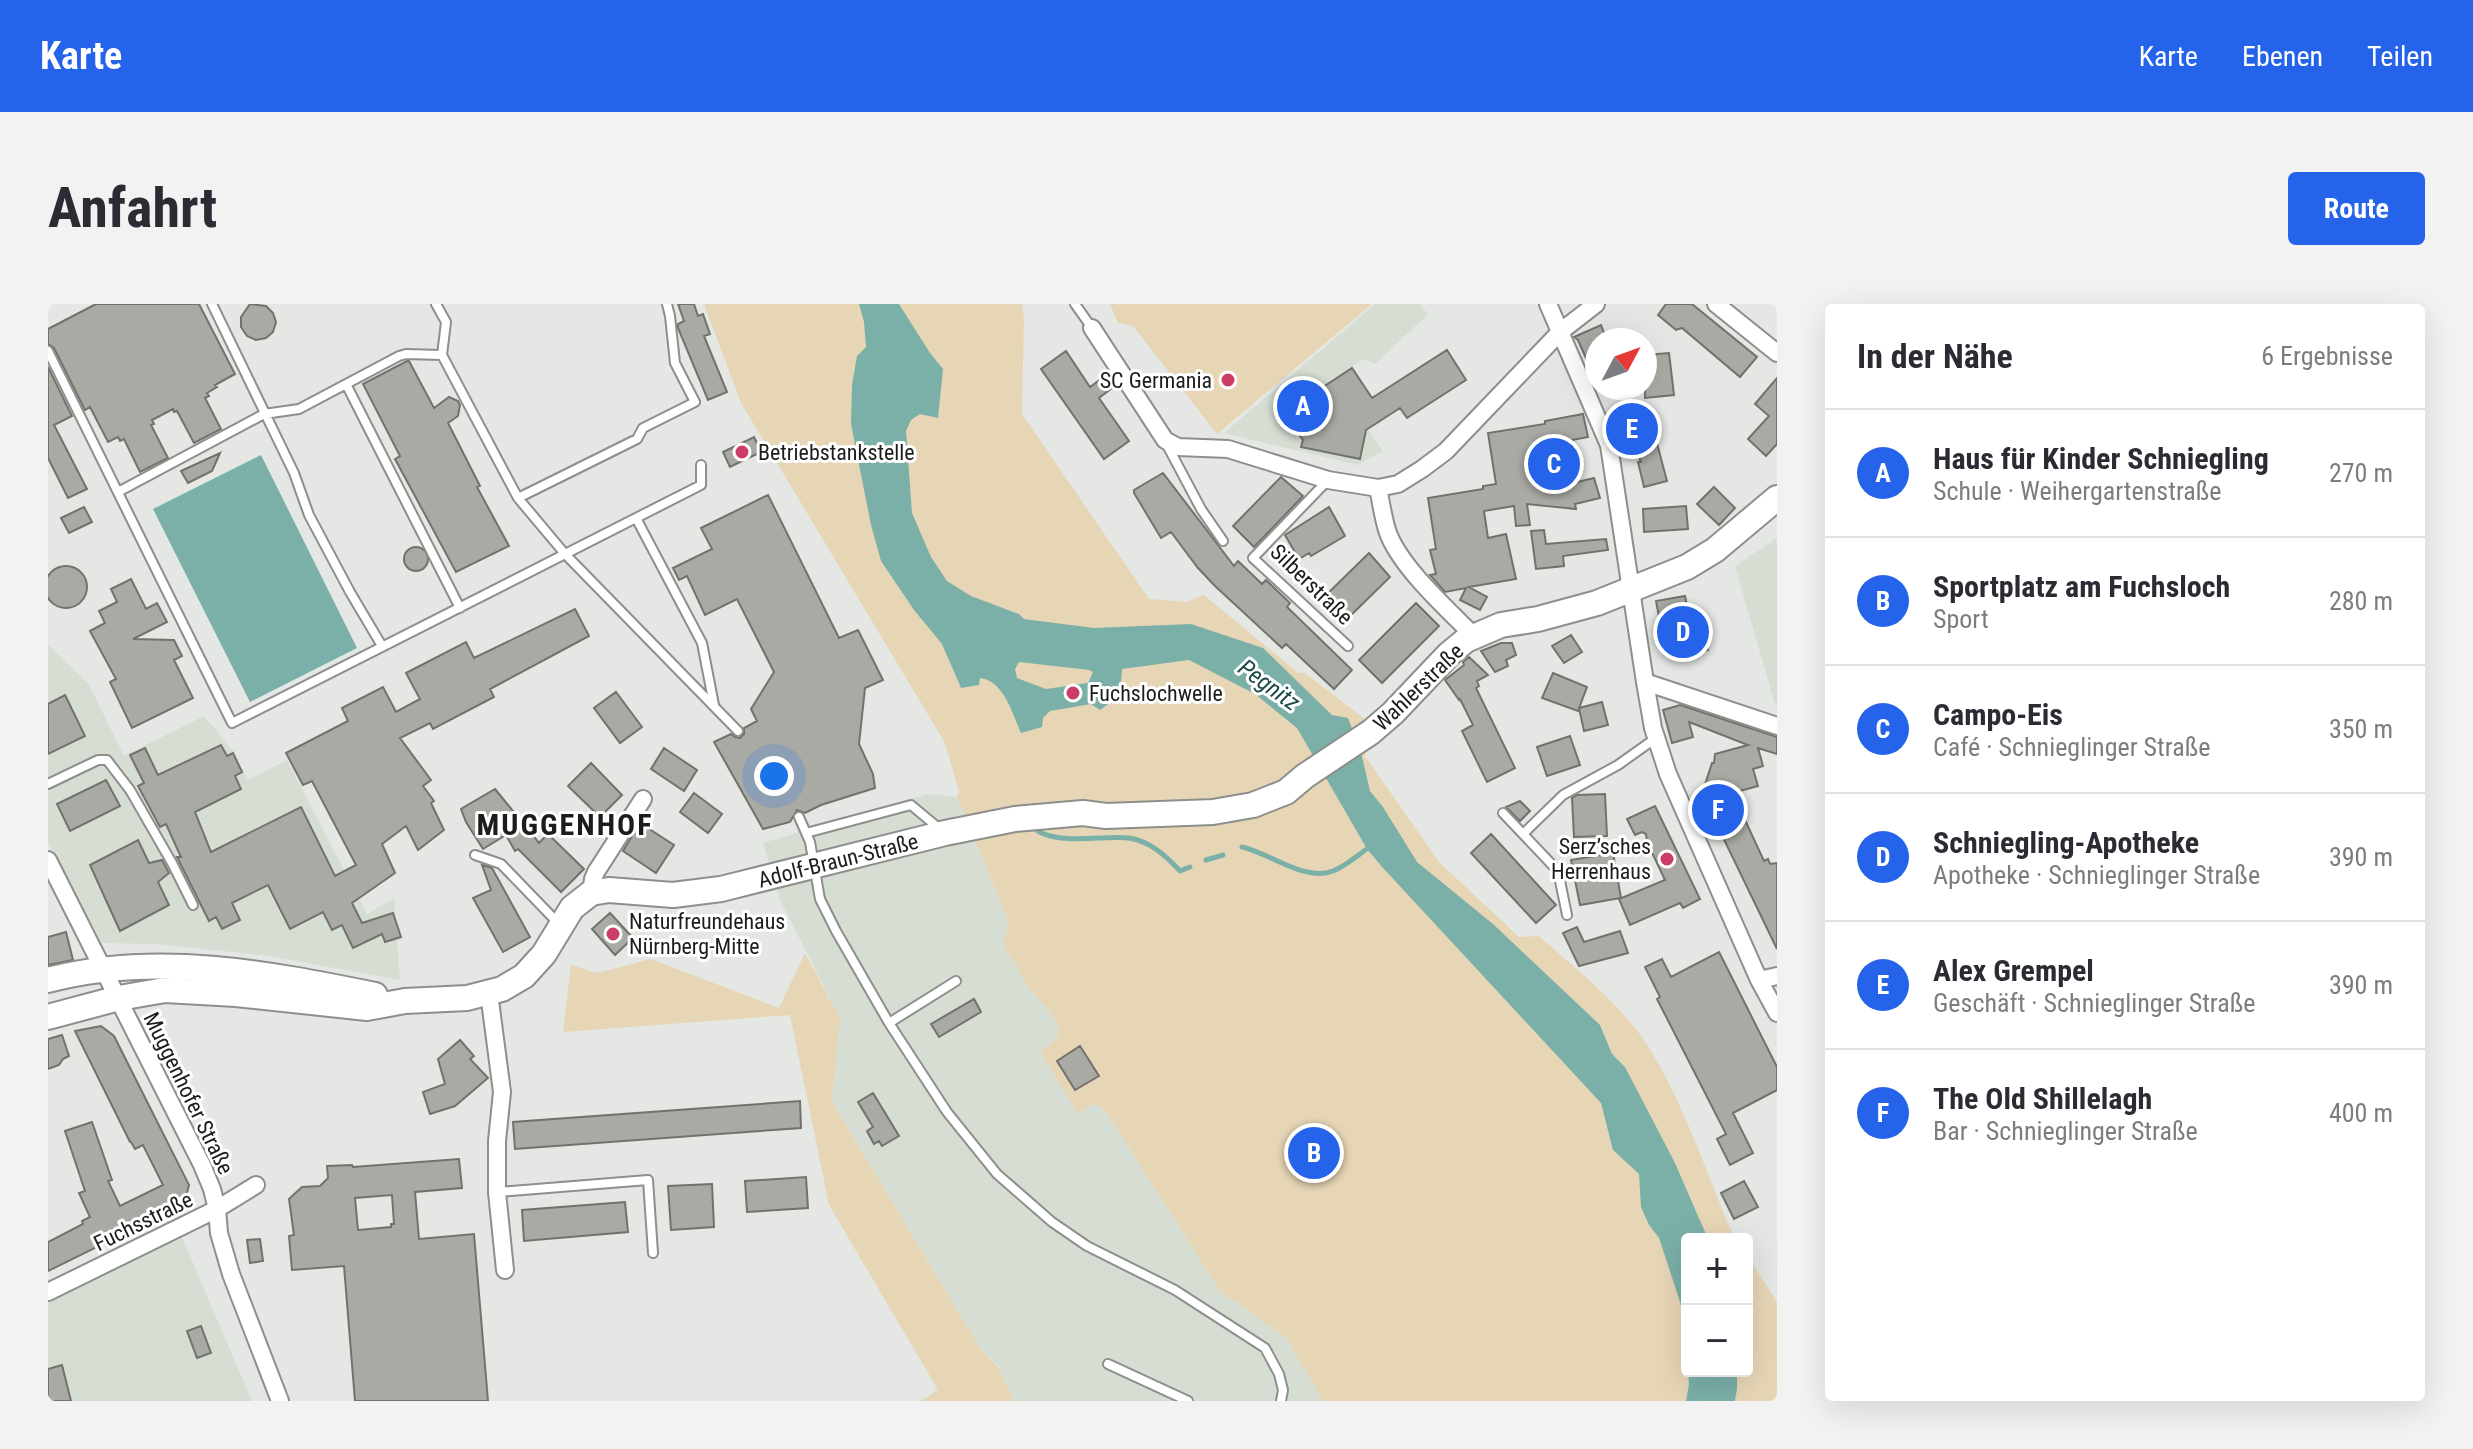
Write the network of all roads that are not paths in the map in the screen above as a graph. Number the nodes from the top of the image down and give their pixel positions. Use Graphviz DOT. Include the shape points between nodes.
graph roads {
  1 [pos="212,304"];
  2 [pos="436,304"];
  3 [pos="667,304"];
  4 [pos="1075,304"];
  5 [pos="1548,304"];
  6 [pos="1596,304"];
  7 [pos="1716,304"];
  8 [pos="1092,328"];
  9 [pos="1560,332"];
  10 [pos="48,351"];
  11 [pos="1777,353"];
  12 [pos="442,355"];
  13 [pos="346,384"];
  14 [pos="264,414"];
  15 [pos="1165,440"];
  16 [pos="701,465"];
  17 [pos="1328,480"];
  18 [pos="1378,488"];
  19 [pos="118,492"];
  20 [pos="518,498"];
  21 [pos="1777,498"];
  22 [pos="636,518"];
  23 [pos="1223,541"];
  24 [pos="565,554"];
  25 [pos="1632,590"];
  26 [pos="460,608"];
  27 [pos="1474,636"];
  28 [pos="382,646"];
  29 [pos="1348,646"];
  30 [pos="1645,682"];
  31 [pos="714,706"];
  32 [pos="1777,726"];
  33 [pos="738,731"];
  34 [pos="1656,737"];
  35 [pos="1305,776"];
  36 [pos="48,784"];
  37 [pos="643,799"];
  38 [pos="1503,813"];
  39 [pos="799,817"];
  40 [pos="806,833"];
  41 [pos="945,833"];
  42 [pos="1523,834"];
  43 [pos="475,855"];
  44 [pos="48,860"];
  45 [pos="814,867"];
  46 [pos="591,893"];
  47 [pos="193,905"];
  48 [pos="1567,915"];
  49 [pos="560,926"];
  50 [pos="104,970"];
  51 [pos="1777,976"];
  52 [pos="48,980"];
  53 [pos="1759,980"];
  54 [pos="956,981"];
  55 [pos="489,993"];
  56 [pos="119,998"];
  57 [pos="405,1001"];
  58 [pos="1777,1013"];
  59 [pos="48,1017"];
  60 [pos="889,1023"];
  61 [pos="256,1185"];
  62 [pos="497,1192"];
  63 [pos="217,1209"];
  64 [pos="653,1253"];
  65 [pos="505,1270"];
  66 [pos="48,1292"];
  67 [pos="1108,1364"];
  68 [pos="280,1401"];
  69 [pos="1188,1401"];
  70 [pos="1281,1401"];
  1 -- 14 [label="lane"];
  2 -- 12 [label="lane" via="446,322"];
  3 -- 20 [label="lane" via="675,363 695,402 643,428 637,439"];
  4 -- 8 [label="lane"];
  5 -- 9 [label="street"];
  6 -- 9 [label="street"];
  7 -- 11 [label="street"];
  8 -- 15 [label="street"];
  9 -- 18 [label="street" via="1446,451 1398,484"];
  9 -- 25 [label="street" via="1609,445"];
  10 -- 19 [label="lane"];
  12 -- 13 [label="lane" via="406,354"];
  12 -- 20 [label="lane"];
  13 -- 14 [label="lane" via="299,409"];
  13 -- 26 [label="lane"];
  14 -- 19 [label="lane"];
  14 -- 28 [label="lane" via="309,515"];
  15 -- 17 [label="street" via="1178,447 1228,449"];
  15 -- 23 [label="lane"];
  16 -- 22 [label="lane" via="701,485"];
  17 -- 18 [label="street"];
  17 -- 29 [label="lane, Silberstraße" via="1253,558"];
  18 -- 27 [label="street" via="1393,546"];
  19 -- 28 [label="lane" via="232,723"];
  20 -- 24 [label="lane"];
  21 -- 25 [label="main road, Wahlerstraße" via="1707,556"];
  22 -- 24 [label="lane"];
  22 -- 31 [label="lane" via="702,643"];
  24 -- 26 [label="lane"];
  24 -- 31 [label="lane"];
  25 -- 27 [label="main road, Wahlerstraße"];
  25 -- 30 [label="street"];
  26 -- 28 [label="lane"];
  27 -- 35 [label="main road, Wahlerstraße" via="1454,649 1393,713"];
  30 -- 32 [label="street"];
  30 -- 34 [label="street"];
  31 -- 33 [label="lane"];
  34 -- 42 [label="lane" via="1563,795"];
  34 -- 53 [label="street"];
  35 -- 41 [label="main road, Adolf-Braun-Straße" via="1253,791 1015,819"];
  36 -- 47 [label="lane" via="107,760 130,790"];
  37 -- 46 [label="street" via="596,872"];
  38 -- 42 [label="lane"];
  39 -- 40 [label="lane"];
  40 -- 41 [label="lane" via="911,805"];
  40 -- 45 [label="lane"];
  41 -- 45 [label="main road, Adolf-Braun-Straße"];
  42 -- 48 [label="lane" via="1558,871"];
  43 -- 49 [label="lane" via="501,864"];
  44 -- 50 [label="street, Muggenhofer Straße"];
  45 -- 46 [label="main road, Adolf-Braun-Straße" via="693,893"];
  45 -- 60 [label="lane" via="820,899"];
  46 -- 49 [label="main road"];
  49 -- 55 [label="main road" via="532,969"];
  50 -- 52 [label="main road"];
  50 -- 56 [label="street, Muggenhofer Straße"];
  50 -- 57 [label="main road" via="229,969"];
  51 -- 53 [label="street"];
  53 -- 58 [label="street"];
  54 -- 60 [label="lane"];
  55 -- 57 [label="main road"];
  55 -- 62 [label="street" via="502,1092"];
  56 -- 57 [label="main road" via="165,990 367,1008"];
  56 -- 59 [label="main road"];
  56 -- 63 [label="street, Muggenhofer Straße" via="202,1165"];
  60 -- 70 [label="lane" via="947,1112 997,1174 1087,1246 1175,1290 1265,1348 1279,1374"];
  61 -- 63 [label="street, Fuchsstraße"];
  62 -- 64 [label="lane" via="648,1180"];
  62 -- 65 [label="street"];
  63 -- 66 [label="street, Fuchsstraße"];
  63 -- 68 [label="street, Muggenhofer Straße" via="231,1274"];
  67 -- 69 [label="lane"];
}
